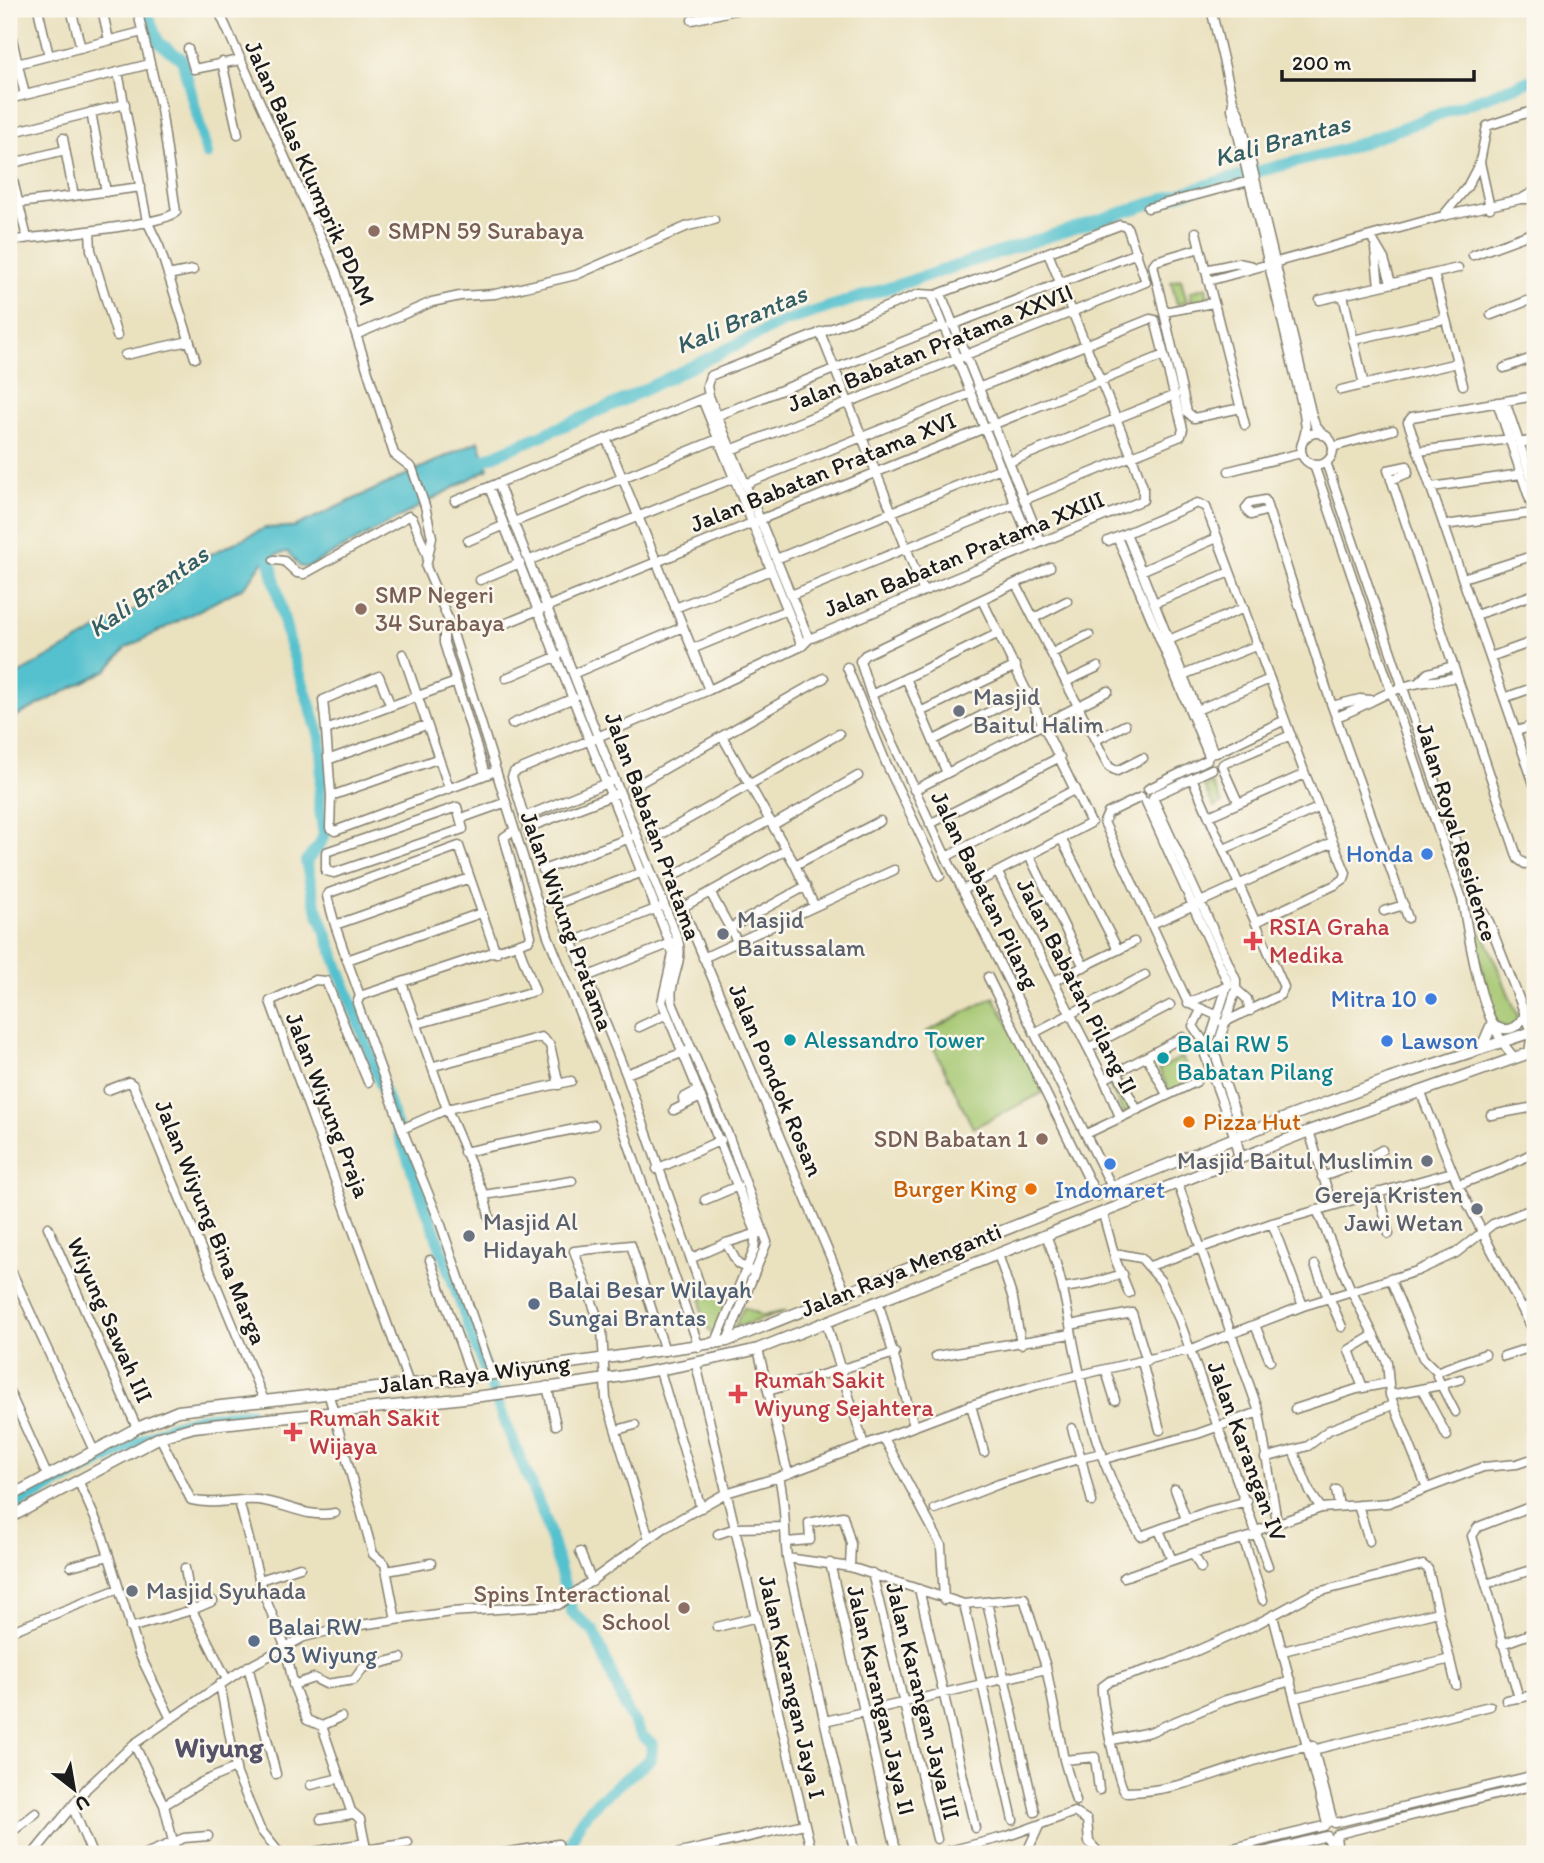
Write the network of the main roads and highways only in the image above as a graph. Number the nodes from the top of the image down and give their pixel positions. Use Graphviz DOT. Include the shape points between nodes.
graph roads {
  1 [pos="1525,1014"];
  2 [pos="1535,1021"];
  3 [pos="1492,1024"];
  4 [pos="1533,1032"];
  5 [pos="1482,1047"];
  6 [pos="1531,1051"];
  7 [pos="1240,1142"];
  8 [pos="1072,1206"];
  9 [pos="1079,1223"];
  10 [pos="797,1325"];
  11 [pos="713,1359"];
  12 [pos="330,1403"];
  13 [pos="9,1497"];
  14 [pos="9,1518"];
  1 -- 2 [label="main road"];
  3 -- 5 [label="main road"];
  4 -- 5 [label="main road"];
  5 -- 7 [label="main road"];
  6 -- 7 [label="main road" via="1309,1130"];
  7 -- 8 [label="main road, Jalan Raya Menganti"];
  7 -- 9 [label="main road, Jalan Raya Menganti" via="1178,1184"];
  8 -- 9 [label="main road"];
  8 -- 10 [label="main road, Jalan Raya Menganti" via="847,1296"];
  9 -- 10 [label="main road, Jalan Raya Menganti" via="826,1322"];
  10 -- 11 [label="main road, Jalan Raya Menganti" via="758,1349"];
  10 -- 12 [label="main road, Jalan Raya Wiyung" via="699,1347 409,1384"];
  11 -- 12 [label="main road, Jalan Raya Wiyung" via="660,1371 486,1394"];
  12 -- 13 [label="main road, Jalan Raya Wiyung" via="264,1400 178,1411 137,1427"];
  12 -- 14 [label="main road, Jalan Raya Wiyung" via="160,1437"];
}
